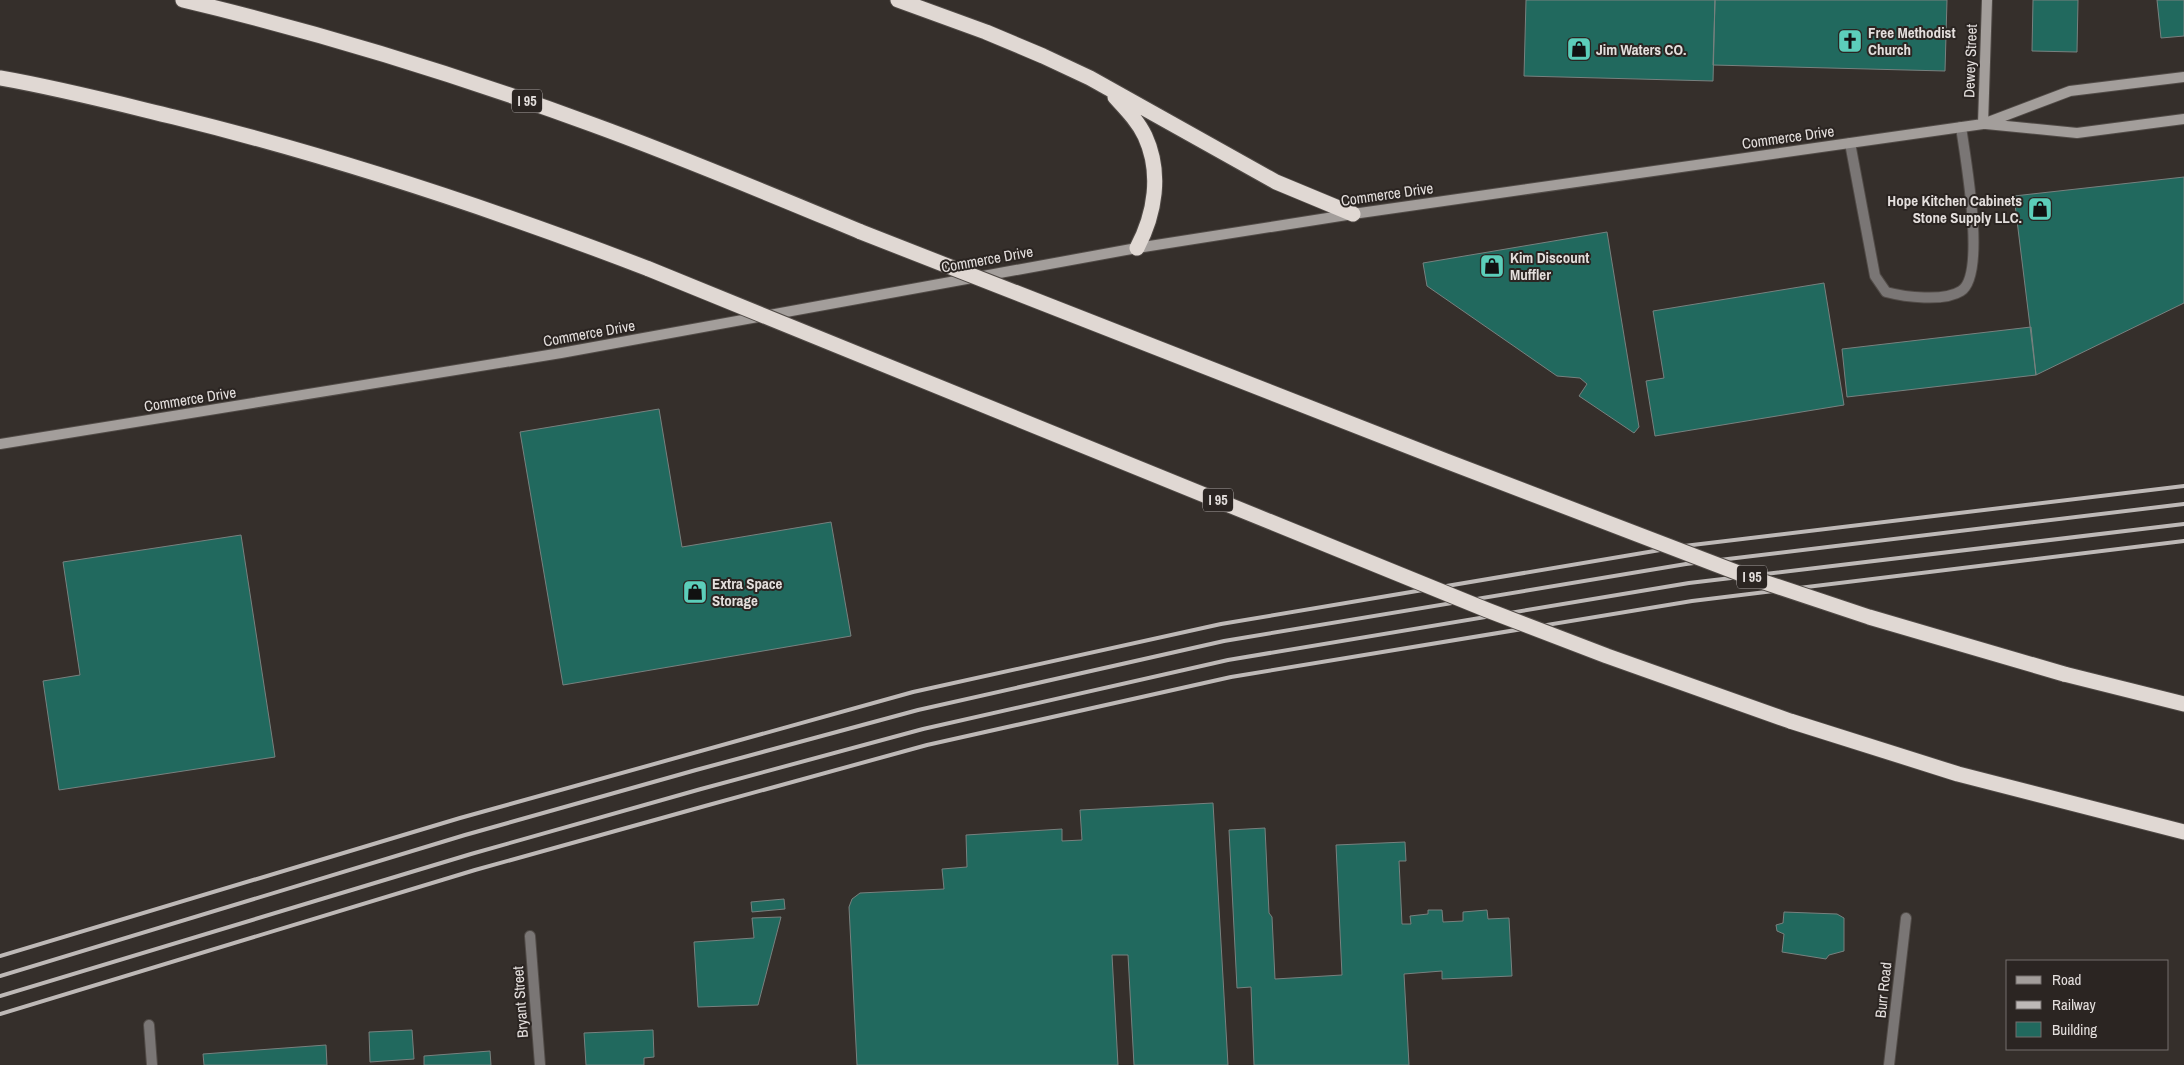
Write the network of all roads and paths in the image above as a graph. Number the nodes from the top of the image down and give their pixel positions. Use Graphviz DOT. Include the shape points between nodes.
graph roads {
  1 [pos="183,0"];
  2 [pos="898,0"];
  3 [pos="1987,0"];
  4 [pos="2184,77"];
  5 [pos="0,78"];
  6 [pos="1090,78"];
  7 [pos="2184,119"];
  8 [pos="1983,124"];
  9 [pos="1961,127"];
  10 [pos="1850,143"];
  11 [pos="1353,214"];
  12 [pos="1137,248"];
  13 [pos="0,444"];
  14 [pos="2184,704"];
  15 [pos="2184,832"];
  16 [pos="1906,918"];
  17 [pos="530,936"];
  18 [pos="148,1025"];
  19 [pos="152,1065"];
  20 [pos="540,1065"];
  21 [pos="1890,1065"];
  1 -- 14 [label="highway, I 95, bridge" via="345,43 592,124 1473,472 1740,573 1869,617 2064,674"];
  2 -- 6 [label="highway" via="986,32"];
  3 -- 8 [label="main road, Dewey Street"];
  4 -- 8 [label="main road, Commerce Drive" via="2070,91"];
  5 -- 15 [label="highway, I 95, bridge" via="232,131 458,199 649,269 1606,656 1790,721 1958,774"];
  6 -- 11 [label="highway" via="1259,173"];
  6 -- 12 [label="highway" via="1115,96 1133,117 1152,158 1153,205 1147,229"];
  7 -- 8 [label="main road, Commerce Drive" via="2077,134"];
  8 -- 9 [label="main road, Commerce Drive"];
  9 -- 10 [label="main road, Commerce Drive"];
  9 -- 10 [label="street" via="1975,246 1971,278 1963,291 1951,296 1904,297 1886,292 1875,276"];
  10 -- 11 [label="main road, Commerce Drive"];
  11 -- 12 [label="main road, Commerce Drive"];
  12 -- 13 [label="main road, Commerce Drive" via="561,353"];
  16 -- 21 [label="street, Burr Road"];
  17 -- 20 [label="street, Bryant Street"];
  18 -- 19 [label="street"];
}
